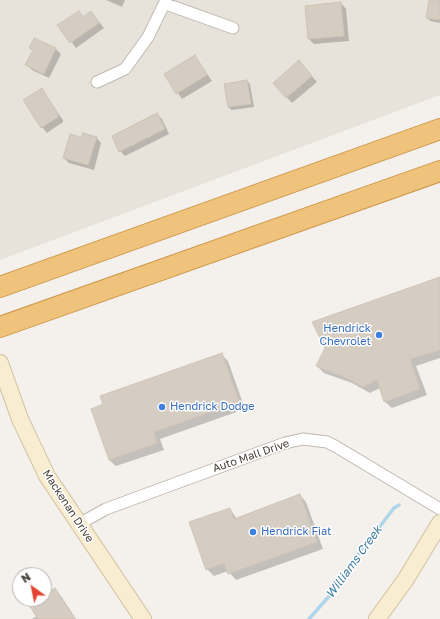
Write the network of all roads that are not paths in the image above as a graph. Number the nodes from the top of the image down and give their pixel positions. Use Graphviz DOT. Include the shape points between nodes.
graph roads {
  1 [pos="166,2"];
  2 [pos="233,28"];
  3 [pos="98,82"];
  4 [pos="440,129"];
  5 [pos="440,171"];
  6 [pos="0,287"];
  7 [pos="0,327"];
  8 [pos="0,363"];
  9 [pos="440,509"];
  10 [pos="440,523"];
  11 [pos="79,524"];
  12 [pos="143,619"];
  13 [pos="377,619"];
  1 -- 2 [label="street"];
  1 -- 3 [label="street" via="148,37 125,69"];
  4 -- 6 [label="highway"];
  5 -- 7 [label="highway"];
  8 -- 11 [label="street, Mackenan Drive" via="20,419 47,476"];
  9 -- 11 [label="street, Auto Mall Drive" via="335,446 303,439 285,443 106,509"];
  10 -- 13 [label="street" via="406,579"];
  11 -- 12 [label="street, Mackenan Drive"];
}
